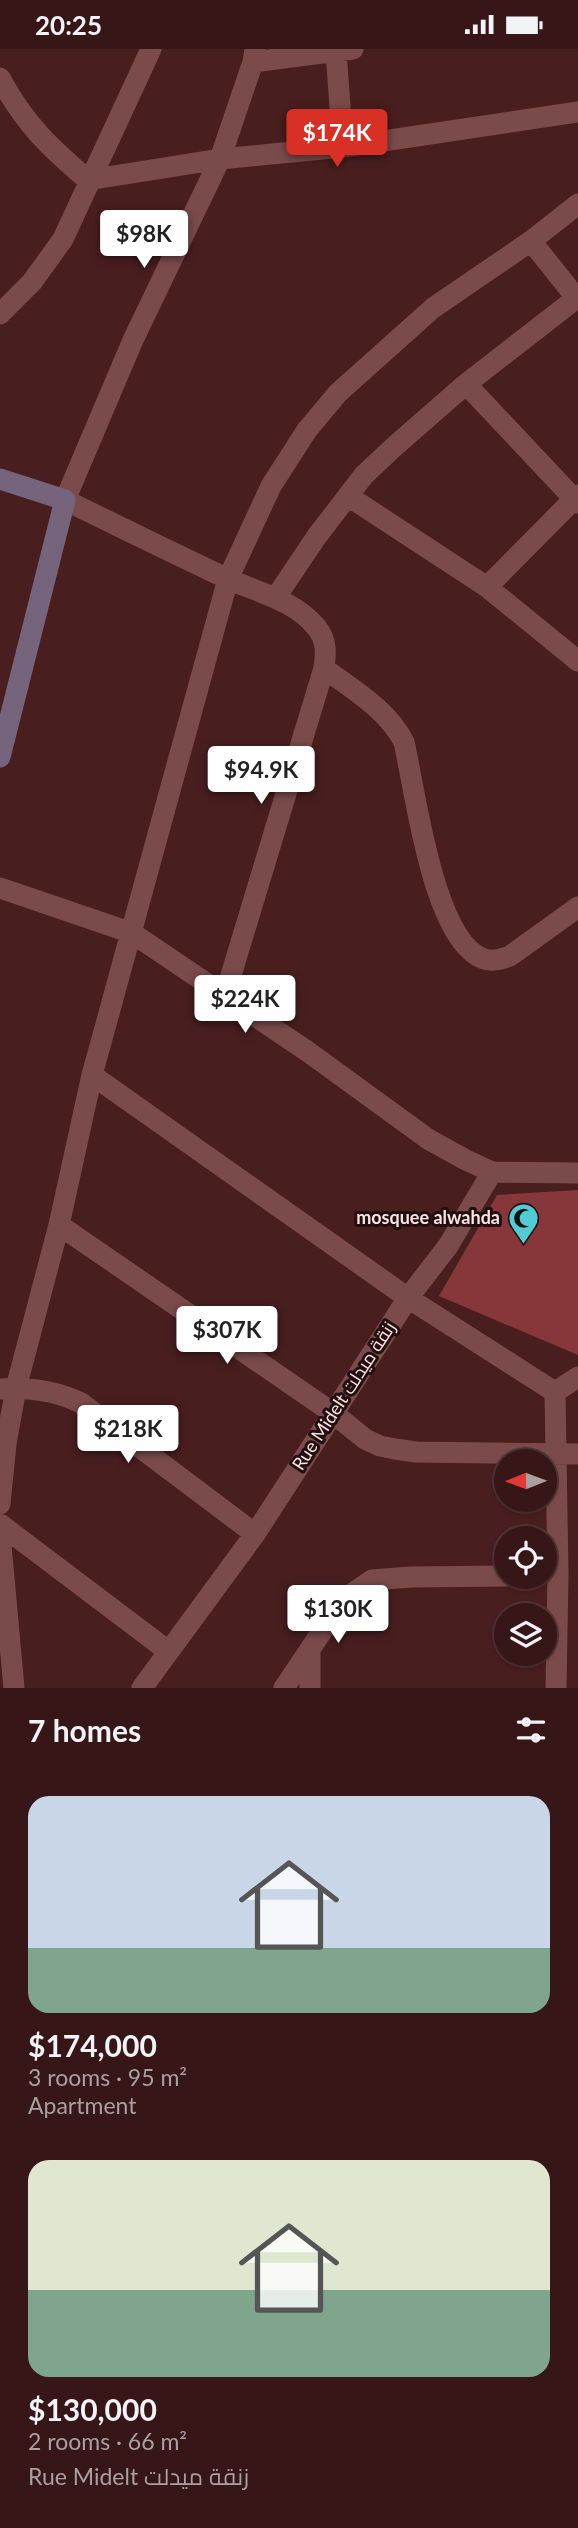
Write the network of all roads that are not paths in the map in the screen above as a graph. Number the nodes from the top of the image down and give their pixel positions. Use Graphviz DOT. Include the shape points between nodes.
graph roads {
  1 [pos="148,50"];
  2 [pos="347,50"];
  3 [pos="254,56"];
  4 [pos="3,91"];
  5 [pos="578,112"];
  6 [pos="344,147"];
  7 [pos="220,159"];
  8 [pos="88,180"];
  9 [pos="578,204"];
  10 [pos="531,241"];
  11 [pos="578,298"];
  12 [pos="0,314"];
  13 [pos="466,384"];
  14 [pos="0,478"];
  15 [pos="348,496"];
  16 [pos="577,499"];
  17 [pos="65,500"];
  18 [pos="228,579"];
  19 [pos="486,587"];
  20 [pos="276,597"];
  21 [pos="578,661"];
  22 [pos="324,668"];
  23 [pos="0,757"];
  24 [pos="0,888"];
  25 [pos="578,907"];
  26 [pos="132,933"];
  27 [pos="225,995"];
  28 [pos="92,1075"];
  29 [pos="492,1172"];
  30 [pos="578,1173"];
  31 [pos="59,1224"];
  32 [pos="408,1298"];
  33 [pos="578,1377"];
  34 [pos="8,1388"];
  35 [pos="555,1392"];
  36 [pos="333,1413"];
  37 [pos="556,1449"];
  38 [pos="494,1453"];
  39 [pos="557,1454"];
  40 [pos="578,1454"];
  41 [pos="557,1484"];
  42 [pos="0,1504"];
  43 [pos="0,1524"];
  44 [pos="0,1534"];
  45 [pos="255,1534"];
  46 [pos="494,1576"];
  47 [pos="560,1576"];
  48 [pos="168,1651"];
  49 [pos="310,1651"];
  50 [pos="14,1688"];
  51 [pos="142,1688"];
  52 [pos="284,1688"];
  53 [pos="310,1688"];
  54 [pos="556,1688"];
  1 -- 8 [label="street"];
  2 -- 3 [label="street"];
  2 -- 6 [label="street"];
  3 -- 7 [label="street"];
  4 -- 8 [label="street" via="49,148"];
  5 -- 6 [label="street"];
  6 -- 7 [label="street"];
  7 -- 8 [label="street"];
  7 -- 17 [label="street" via="133,340"];
  8 -- 12 [label="street" via="63,239 33,282"];
  9 -- 10 [label="street"];
  10 -- 11 [label="street"];
  10 -- 18 [label="street" via="433,309 338,393 276,478"];
  11 -- 13 [label="street"];
  13 -- 15 [label="street" via="364,475"];
  13 -- 16 [label="street"];
  14 -- 17 [label="street"];
  15 -- 19 [label="street"];
  15 -- 20 [label="street"];
  16 -- 19 [label="street"];
  17 -- 18 [label="street"];
  17 -- 23 [label="street"];
  18 -- 20 [label="street"];
  18 -- 26 [label="street"];
  19 -- 21 [label="street"];
  20 -- 22 [label="street" via="316,626 324,639"];
  22 -- 25 [label="street" via="397,727 438,890 454,929 473,953 485,960 510,956"];
  22 -- 27 [label="street"];
  24 -- 26 [label="street"];
  26 -- 27 [label="street"];
  26 -- 28 [label="street"];
  27 -- 29 [label="street" via="428,1139"];
  28 -- 31 [label="street"];
  28 -- 32 [label="street"];
  29 -- 30 [label="street"];
  29 -- 32 [label="street, Rue Midelt زنقة ميدلت" via="448,1246"];
  31 -- 34 [label="street"];
  31 -- 36 [label="street"];
  32 -- 35 [label="street"];
  32 -- 36 [label="street, Rue Midelt زنقة ميدلت"];
  33 -- 35 [label="street"];
  34 -- 42 [label="street"];
  34 -- 45 [label="street" via="61,1394 81,1403"];
  35 -- 37 [label="street"];
  36 -- 38 [label="street" via="380,1446 416,1452"];
  36 -- 45 [label="street, Rue Midelt زنقة ميدلت"];
  39 -- 40 [label="street"];
  41 -- 47 [label="street"];
  43 -- 48 [label="street"];
  44 -- 50 [label="street"];
  45 -- 48 [label="street, Rue Midelt زنقة ميدلت"];
  46 -- 49 [label="street" via="372,1580 335,1612"];
  47 -- 54 [label="street"];
  48 -- 51 [label="street, Rue Midelt زنقة ميدلت"];
  49 -- 52 [label="street"];
  49 -- 53 [label="street"];
}
